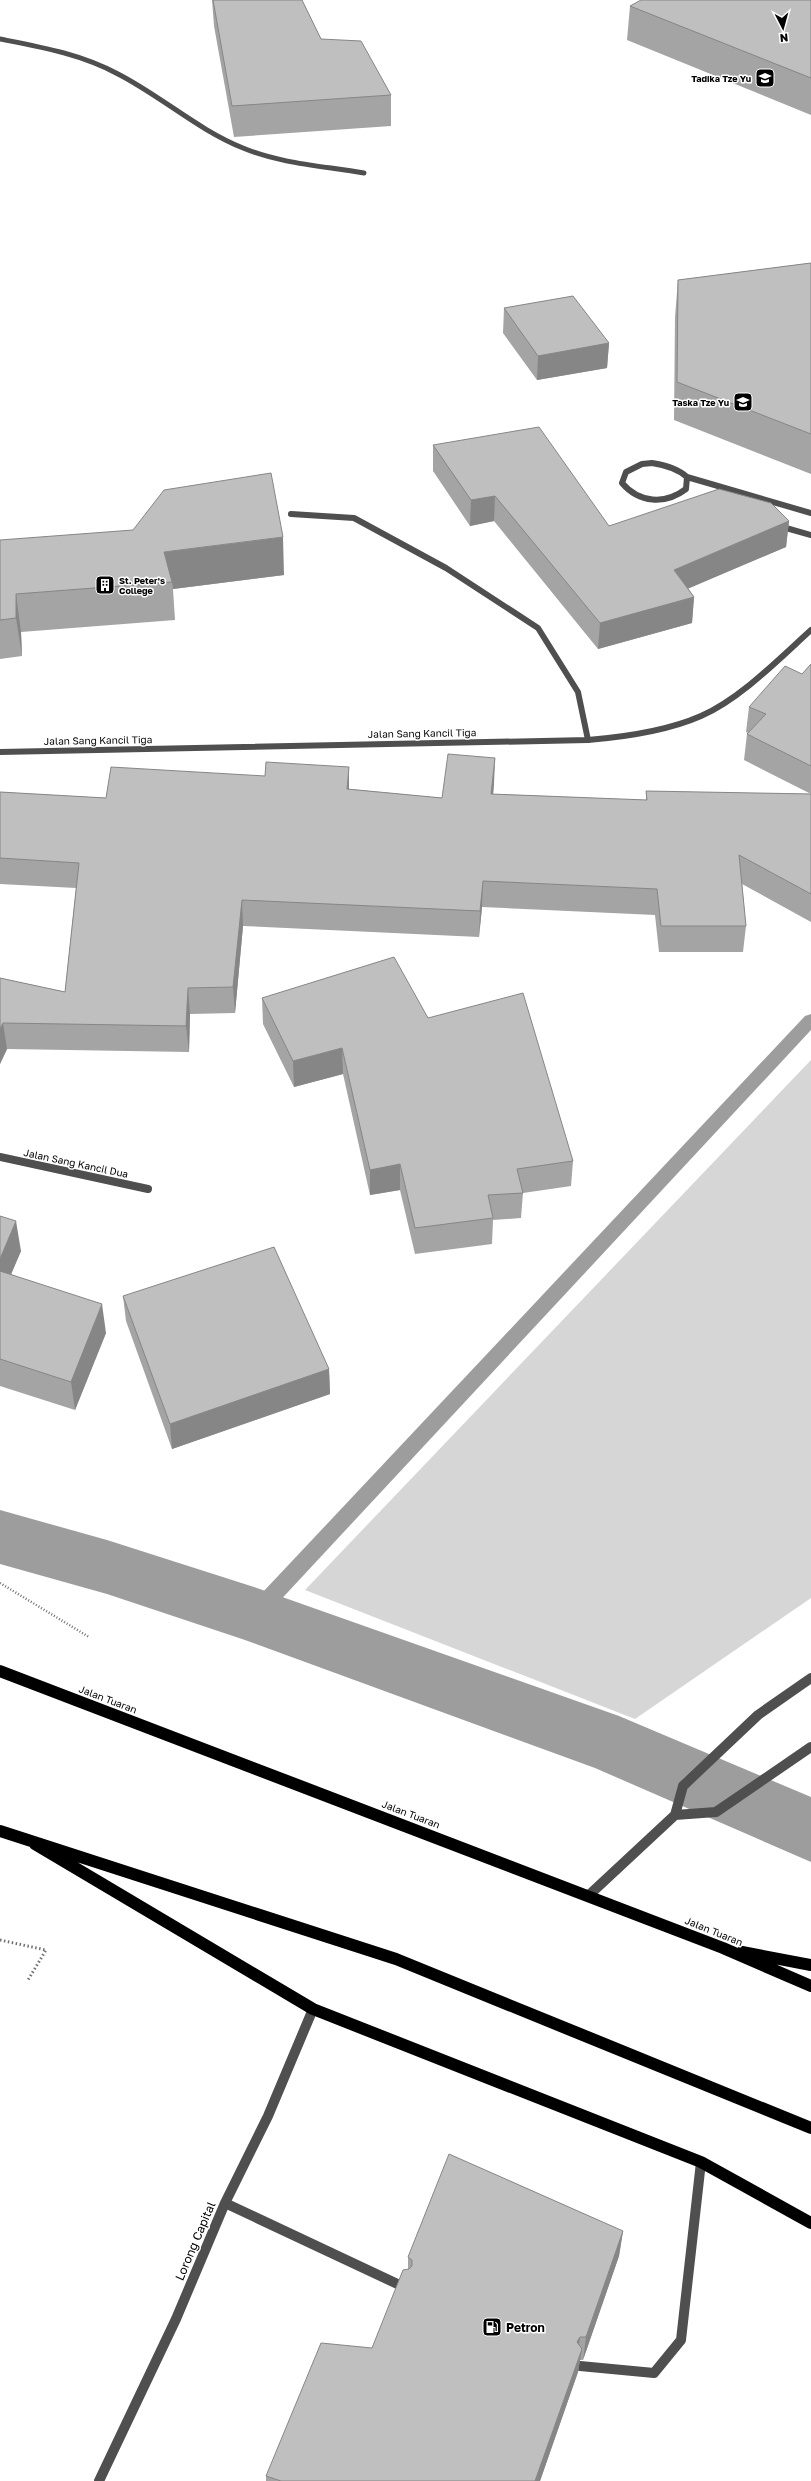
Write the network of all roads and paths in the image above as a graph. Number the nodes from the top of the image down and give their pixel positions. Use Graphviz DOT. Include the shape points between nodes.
graph roads {
  1 [pos="0,38"];
  2 [pos="364,173"];
  3 [pos="687,477"];
  4 [pos="673,498"];
  5 [pos="680,500"];
  6 [pos="811,513"];
  7 [pos="291,514"];
  8 [pos="773,525"];
  9 [pos="811,535"];
  10 [pos="811,630"];
  11 [pos="588,740"];
  12 [pos="0,752"];
  13 [pos="0,1157"];
  14 [pos="148,1189"];
  15 [pos="0,1583"];
  16 [pos="89,1637"];
  17 [pos="0,1671"];
  18 [pos="811,1678"];
  19 [pos="811,1747"];
  20 [pos="675,1816"];
  21 [pos="0,1831"];
  22 [pos="35,1844"];
  23 [pos="588,1896"];
  24 [pos="0,1940"];
  25 [pos="723,1948"];
  26 [pos="811,1965"];
  27 [pos="28,1980"];
  28 [pos="811,1986"];
  29 [pos="313,2010"];
  30 [pos="811,2128"];
  31 [pos="701,2162"];
  32 [pos="225,2203"];
  33 [pos="811,2224"];
  34 [pos="406,2288"];
  35 [pos="580,2366"];
  36 [pos="99,2481"];
  1 -- 2 [label="street" via="62,52 99,64 242,148 272,157"];
  3 -- 4 [label="street" via="686,489"];
  3 -- 4 [label="street" via="673,467 652,464 633,468 623,478 622,483 632,494 652,500"];
  3 -- 6 [label="street"];
  4 -- 5 [label="street"];
  7 -- 11 [label="street" via="354,518 446,568 538,628 578,692"];
  8 -- 9 [label="street"];
  10 -- 11 [label="street, Jalan Sang Kancil Tiga" via="752,684 701,716 633,736"];
  11 -- 12 [label="street, Jalan Sang Kancil Tiga"];
  13 -- 14 [label="street, Jalan Sang Kancil Dua"];
  15 -- 16 [label="path"];
  17 -- 23 [label="main road, Jalan Tuaran"];
  18 -- 20 [label="street" via="758,1715 683,1786"];
  19 -- 20 [label="street" via="716,1812"];
  20 -- 23 [label="street"];
  21 -- 22 [label="main road"];
  22 -- 29 [label="main road"];
  22 -- 30 [label="main road" via="396,1959"];
  23 -- 25 [label="main road, Jalan Tuaran"];
  24 -- 27 [label="path" via="46,1950"];
  25 -- 26 [label="main road"];
  25 -- 28 [label="main road, Jalan Tuaran"];
  29 -- 31 [label="main road"];
  29 -- 32 [label="street, Lorong Capital" via="268,2116"];
  31 -- 33 [label="main road"];
  31 -- 35 [label="street" via="682,2340 654,2373"];
  32 -- 34 [label="street"];
  32 -- 36 [label="street, Lorong Capital" via="176,2319"];
}
